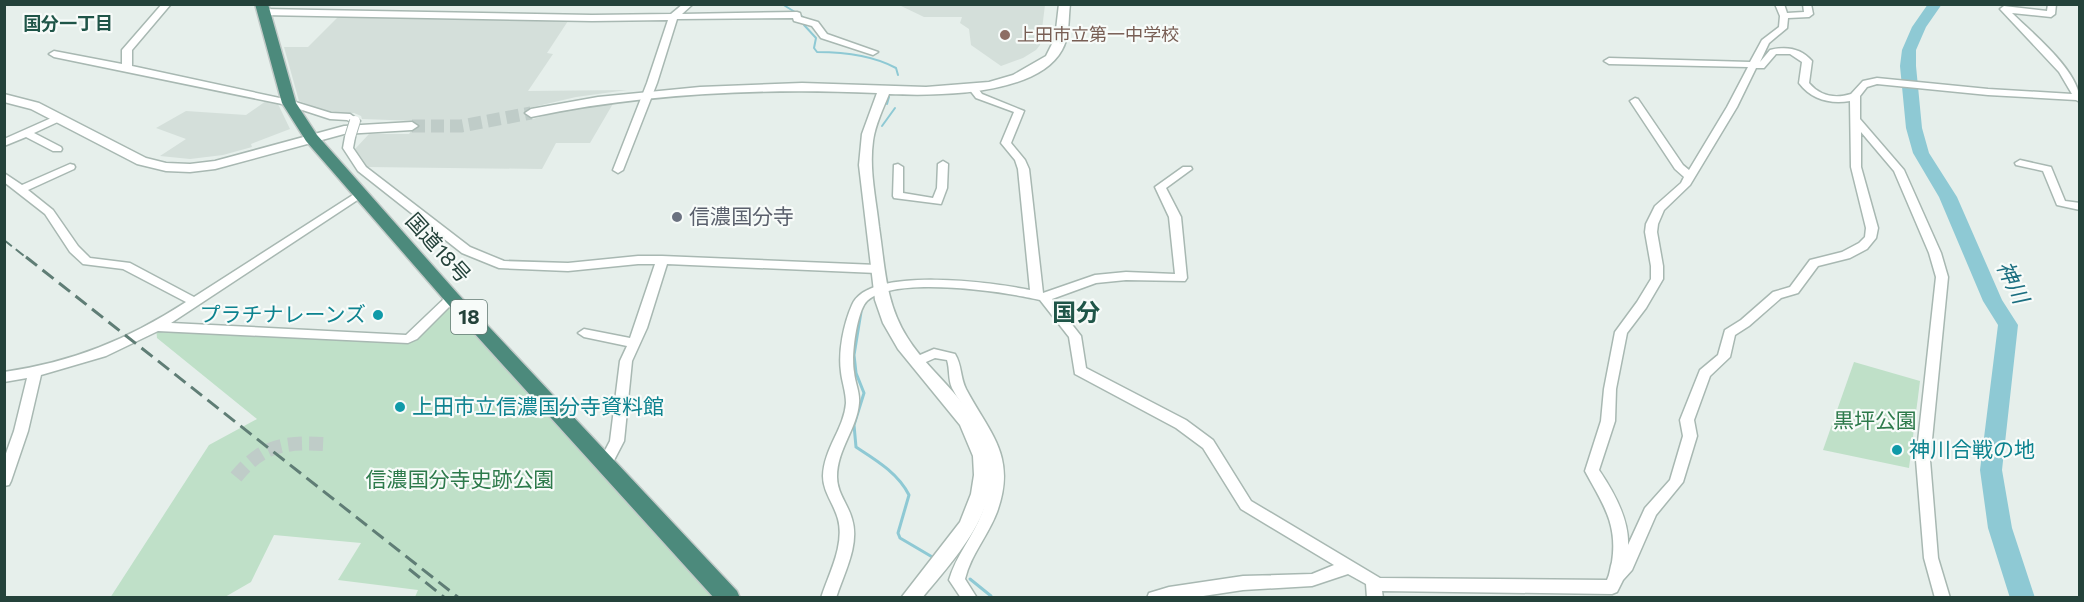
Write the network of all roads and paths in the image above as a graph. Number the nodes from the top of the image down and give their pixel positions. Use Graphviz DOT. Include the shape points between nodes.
graph roads {
  1 [pos="167,4"];
  2 [pos="688,4"];
  3 [pos="1065,4"];
  4 [pos="1779,4"];
  5 [pos="1807,4"];
  6 [pos="2052,4"];
  7 [pos="262,8"];
  8 [pos="674,16"];
  9 [pos="1784,16"];
  10 [pos="873,52"];
  11 [pos="54,54"];
  12 [pos="1610,61"];
  13 [pos="1753,65"];
  14 [pos="127,68"];
  15 [pos="885,88"];
  16 [pos="974,89"];
  17 [pos="648,94"];
  18 [pos="1855,96"];
  19 [pos="4,98"];
  20 [pos="2079,98"];
  21 [pos="1635,101"];
  22 [pos="289,103"];
  23 [pos="531,113"];
  24 [pos="58,118"];
  25 [pos="1856,120"];
  26 [pos="412,126"];
  27 [pos="27,133"];
  28 [pos="311,138"];
  29 [pos="4,143"];
  30 [pos="57,149"];
  31 [pos="2020,163"];
  32 [pos="943,164"];
  33 [pos="70,167"];
  34 [pos="898,167"];
  35 [pos="1187,169"];
  36 [pos="618,170"];
  37 [pos="4,176"];
  38 [pos="1690,177"];
  39 [pos="21,189"];
  40 [pos="360,195"];
  41 [pos="2079,207"];
  42 [pos="662,260"];
  43 [pos="877,269"];
  44 [pos="880,291"];
  45 [pos="1041,296"];
  46 [pos="452,298"];
  47 [pos="195,302"];
  48 [pos="156,327"];
  49 [pos="585,333"];
  50 [pos="634,343"];
  51 [pos="917,361"];
  52 [pos="35,373"];
  53 [pos="4,376"];
  54 [pos="605,464"];
  55 [pos="4,481"];
  56 [pos="1348,567"];
  57 [pos="1617,576"];
  58 [pos="1374,590"];
  59 [pos="1164,596"];
  60 [pos="729,597"];
  61 [pos="828,597"];
  62 [pos="910,597"];
  63 [pos="970,597"];
  64 [pos="1943,597"];
  1 -- 14 [label="street" via="127,50"];
  2 -- 8 [label="street"];
  3 -- 16 [label="street" via="1062,39 1053,56 1019,77"];
  4 -- 9 [label="street"];
  5 -- 9 [label="street" via="1809,14"];
  6 -- 20 [label="street" via="2051,14 2004,9 2063,71"];
  7 -- 8 [label="street" via="592,18"];
  7 -- 22 [label="highway, 国道18号 / 18"];
  8 -- 10 [label="street" via="797,15 801,22 815,24 824,36"];
  8 -- 17 [label="street"];
  9 -- 13 [label="street" via="1783,28 1766,42"];
  11 -- 14 [label="street"];
  12 -- 13 [label="street"];
  13 -- 18 [label="street" via="1762,66 1773,52 1795,53 1807,61 1804,83 1811,91 1832,99"];
  13 -- 38 [label="street"];
  14 -- 22 [label="street"];
  15 -- 16 [label="street"];
  15 -- 17 [label="street"];
  15 -- 43 [label="street" via="867,147"];
  16 -- 45 [label="street" via="979,96 1019,111 1006,143 1025,169"];
  17 -- 23 [label="street"];
  17 -- 36 [label="street"];
  18 -- 20 [label="street" via="1865,83 1877,81"];
  18 -- 25 [label="street"];
  19 -- 24 [label="street" via="24,102"];
  21 -- 38 [label="street" via="1679,167"];
  22 -- 28 [label="highway, 国道18号 / 18"];
  22 -- 42 [label="street, bridge" via="330,116 350,117 355,121 348,148 362,169 466,250 487,260 503,265 568,267"];
  24 -- 27 [label="street"];
  24 -- 28 [label="street" via="159,167 216,164"];
  25 -- 57 [label="street" via="1856,167 1872,228 1870,238 1846,255 1814,263 1794,290 1777,295 1729,333 1724,357 1705,373 1687,420 1690,436 1676,482 1650,512 1627,566"];
  25 -- 64 [label="street" via="1899,170 1942,277 1923,460 1931,558"];
  26 -- 28 [label="street" via="362,127"];
  27 -- 29 [label="street"];
  27 -- 30 [label="street"];
  28 -- 40 [label="highway, 国道18号 / 18"];
  31 -- 41 [label="street" via="2047,168 2061,203"];
  32 -- 34 [label="street" via="937,202 898,196"];
  33 -- 39 [label="street"];
  35 -- 45 [label="street" via="1160,187 1175,217 1181,278 1095,279"];
  37 -- 39 [label="street"];
  38 -- 57 [label="street" via="1659,208 1652,224 1657,279 1621,332 1608,421 1592,471 1617,521 1621,539"];
  39 -- 47 [label="street" via="49,212 87,261 126,266"];
  40 -- 46 [label="highway, 国道18号 / 18"];
  40 -- 47 [label="street"];
  42 -- 43 [label="street"];
  42 -- 50 [label="street"];
  43 -- 44 [label="street"];
  44 -- 45 [label="street" via="908,284 972,284"];
  44 -- 51 [label="street" via="894,328"];
  44 -- 61 [label="street" via="861,300 850,344 847,370 852,407 834,446 829,478 847,534"];
  45 -- 56 [label="street" via="1075,336 1080,371 1181,424 1208,444 1246,505"];
  46 -- 48 [label="street" via="408,339"];
  46 -- 54 [label="highway, 国道18号 / 18"];
  47 -- 48 [label="street"];
  48 -- 52 [label="street" via="110,351"];
  49 -- 50 [label="street"];
  50 -- 54 [label="street" via="623,375 617,441"];
  51 -- 62 [label="street" via="967,423 979,450 983,473 976,508 967,528"];
  51 -- 63 [label="street" via="934,353 951,357 956,364 957,382 993,446 997,484 990,513 959,568 957,580"];
  52 -- 53 [label="street"];
  52 -- 55 [label="street"];
  54 -- 60 [label="highway, 国道18号 / 18"];
  56 -- 58 [label="street"];
  56 -- 59 [label="street" via="1312,580 1243,583"];
  57 -- 58 [label="street" via="1612,586 1378,584"];
}
